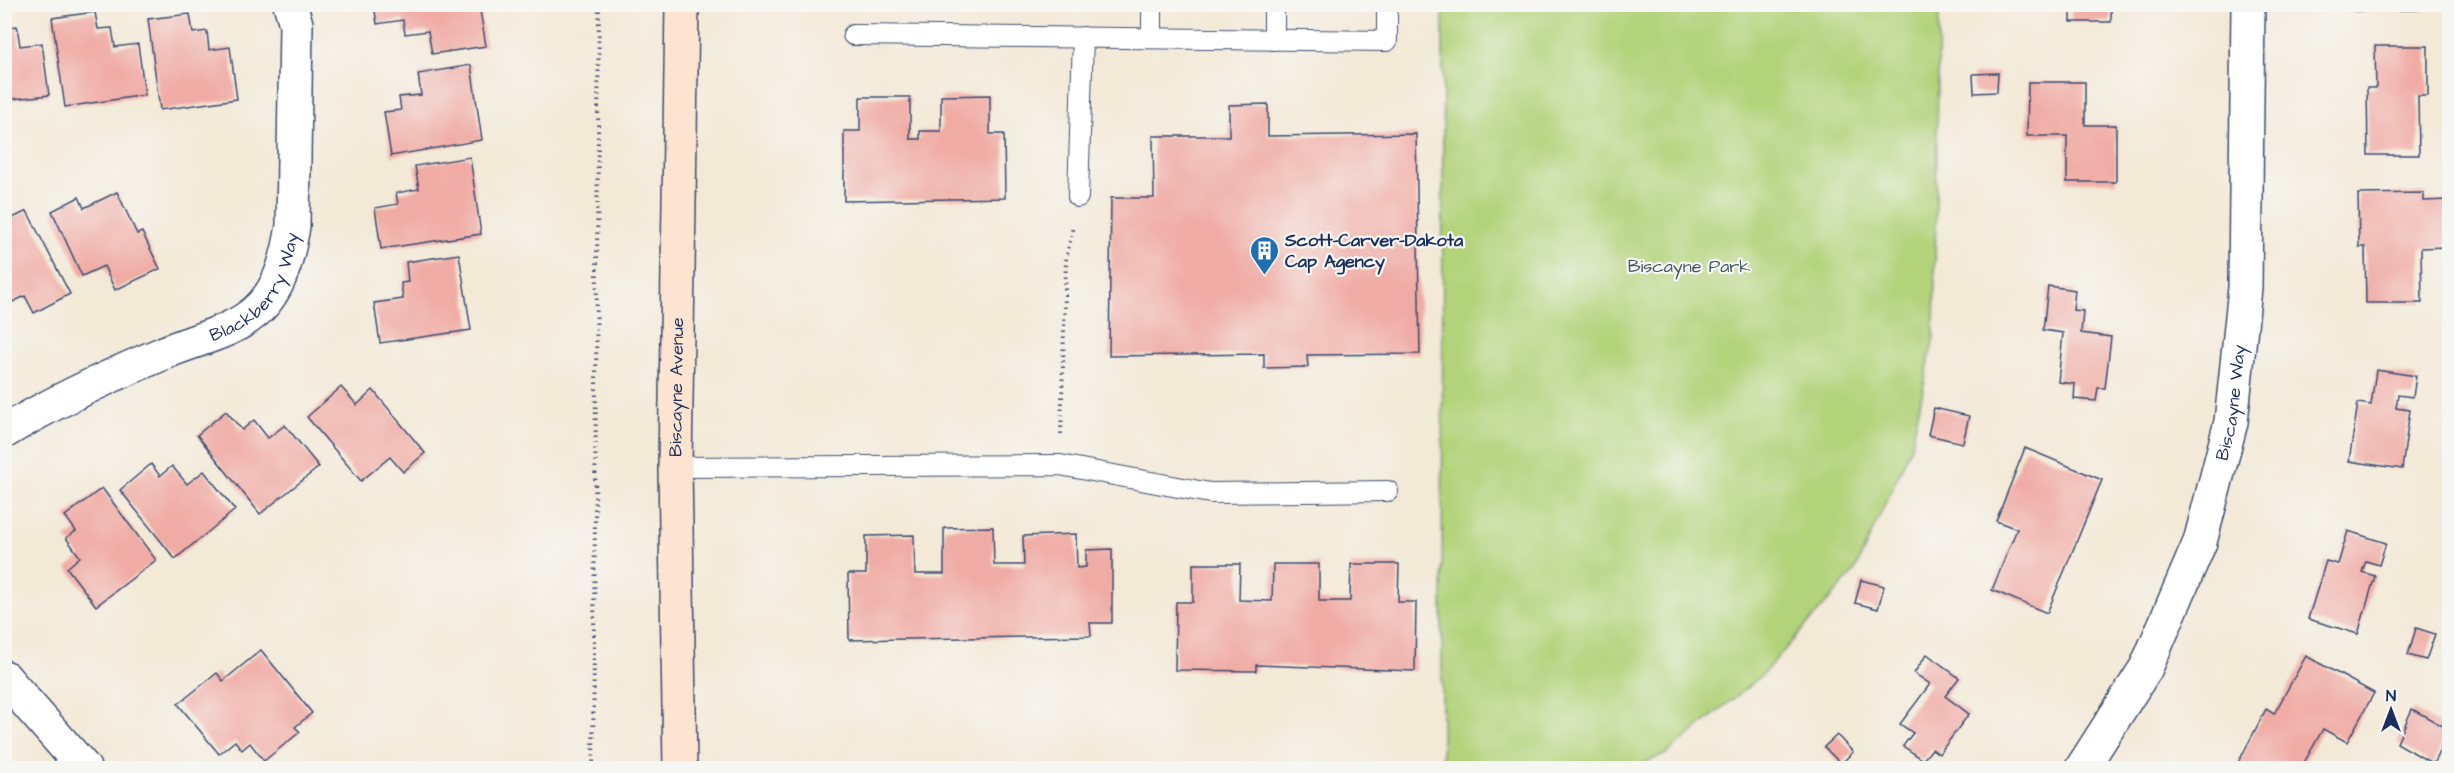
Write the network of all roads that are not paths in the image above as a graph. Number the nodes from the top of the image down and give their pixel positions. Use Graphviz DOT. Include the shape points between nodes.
graph roads {
  1 [pos="290,4"];
  2 [pos="682,4"];
  3 [pos="1152,4"];
  4 [pos="1274,4"];
  5 [pos="1387,4"];
  6 [pos="2247,4"];
  7 [pos="853,35"];
  8 [pos="1083,38"];
  9 [pos="1152,38"];
  10 [pos="1274,40"];
  11 [pos="1078,197"];
  12 [pos="4,432"];
  13 [pos="675,467"];
  14 [pos="1388,491"];
  15 [pos="4,677"];
  16 [pos="84,768"];
  17 [pos="680,768"];
  18 [pos="2082,768"];
  1 -- 12 [label="street, Blackberry Way" via="296,24 293,226 289,254 275,288 255,312 234,326 112,374 46,406"];
  2 -- 13 [label="street, Biscayne Avenue"];
  3 -- 9 [label="lane"];
  4 -- 10 [label="lane"];
  5 -- 10 [label="lane" via="1387,41"];
  6 -- 18 [label="street, Biscayne Way" via="2245,288 2231,422 2195,553 2146,668"];
  7 -- 8 [label="lane"];
  8 -- 9 [label="lane"];
  8 -- 11 [label="lane"];
  9 -- 10 [label="lane"];
  13 -- 14 [label="lane" via="1060,465 1210,493"];
  13 -- 17 [label="street, Biscayne Avenue"];
  15 -- 16 [label="street"];
}
